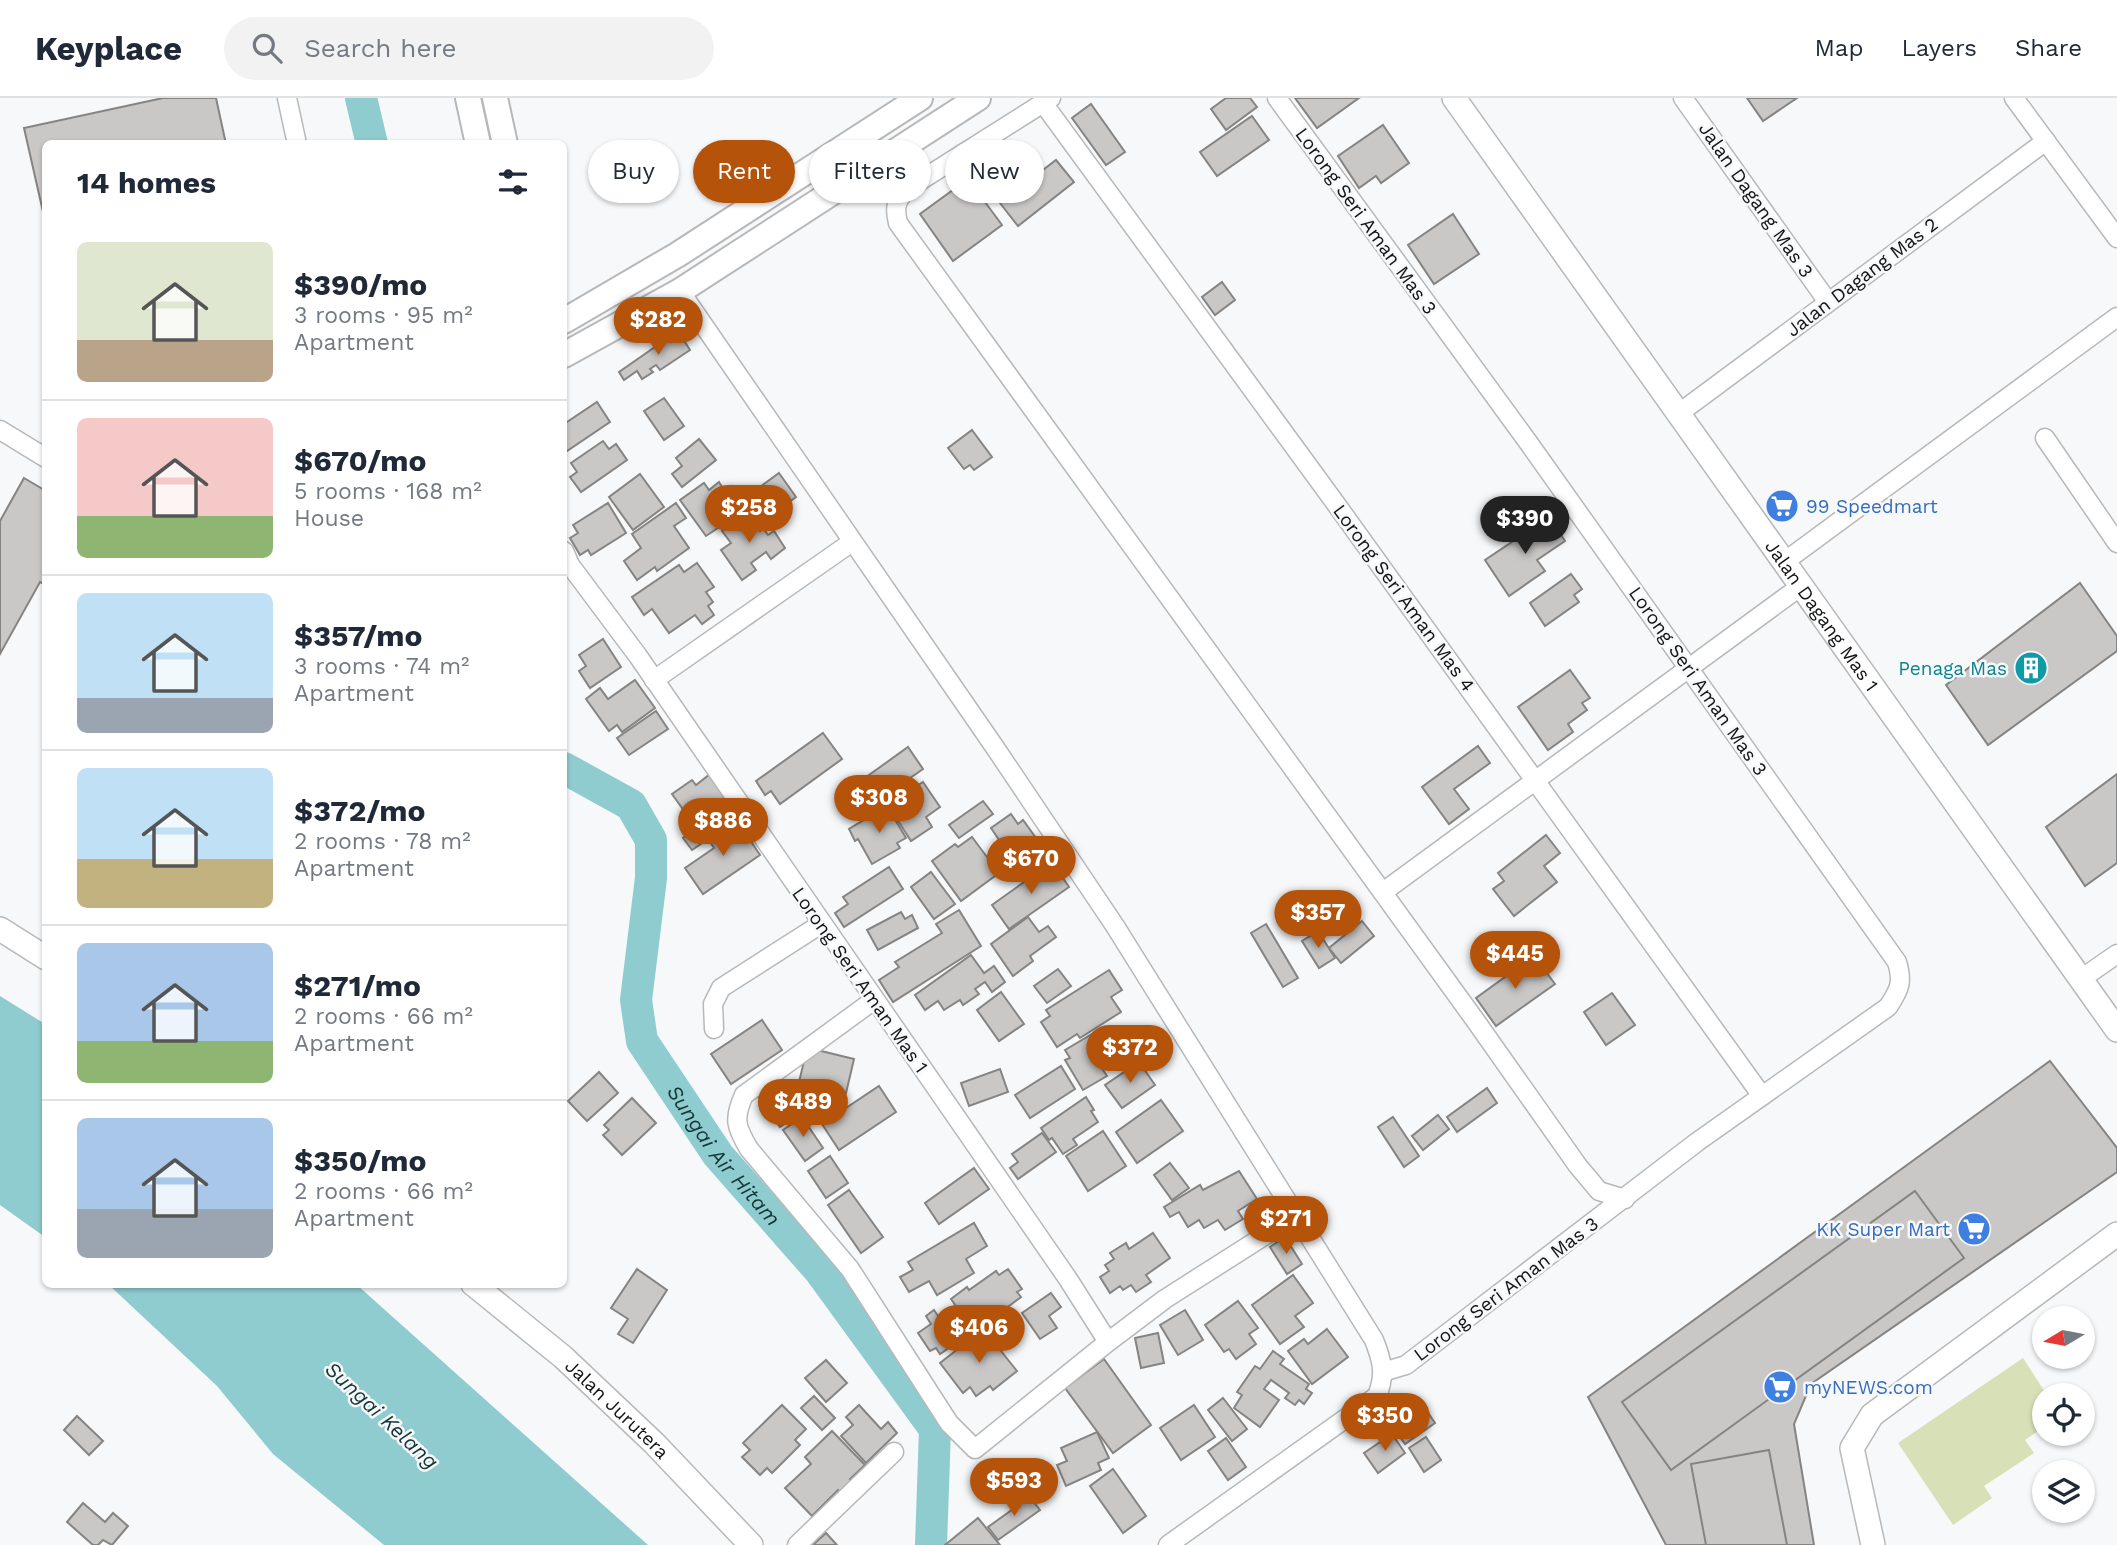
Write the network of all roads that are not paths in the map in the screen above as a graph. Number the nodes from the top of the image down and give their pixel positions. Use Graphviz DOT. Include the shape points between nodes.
graph roads {
  1 [pos="287,98"];
  2 [pos="468,98"];
  3 [pos="495,98"];
  4 [pos="920,98"];
  5 [pos="978,98"];
  6 [pos="1277,98"];
  7 [pos="1454,98"];
  8 [pos="1683,98"];
  9 [pos="2014,98"];
  10 [pos="1047,100"];
  11 [pos="295,140"];
  12 [pos="477,140"];
  13 [pos="504,140"];
  14 [pos="2046,141"];
  15 [pos="2117,237"];
  16 [pos="680,291"];
  17 [pos="1828,302"];
  18 [pos="2117,317"];
  19 [pos="567,319"];
  20 [pos="567,353"];
  21 [pos="1678,414"];
  22 [pos="0,430"];
  23 [pos="2045,438"];
  24 [pos="42,456"];
  25 [pos="852,542"];
  26 [pos="2117,543"];
  27 [pos="567,558"];
  28 [pos="1784,562"];
  29 [pos="1801,586"];
  30 [pos="1688,667"];
  31 [pos="654,680"];
  32 [pos="1534,780"];
  33 [pos="1383,892"];
  34 [pos="821,924"];
  35 [pos="0,929"];
  36 [pos="2117,954"];
  37 [pos="42,955"];
  38 [pos="2081,979"];
  39 [pos="874,1000"];
  40 [pos="714,1029"];
  41 [pos="2117,1030"];
  42 [pos="1762,1096"];
  43 [pos="1625,1199"];
  44 [pos="1297,1215"];
  45 [pos="2117,1234"];
  46 [pos="479,1288"];
  47 [pos="1108,1342"];
  48 [pos="1383,1372"];
  49 [pos="894,1452"];
  50 [pos="751,1545"];
  51 [pos="797,1545"];
  52 [pos="1168,1545"];
  53 [pos="1873,1545"];
  1 -- 11 [label="street"];
  2 -- 12 [label="main road"];
  3 -- 13 [label="main road"];
  4 -- 19 [label="main road" via="677,255"];
  5 -- 16 [label="main road"];
  6 -- 30 [label="street, Lorong Seri Aman Mas 3"];
  7 -- 21 [label="street, Jalan Dagang Mas 1"];
  8 -- 17 [label="street, Jalan Dagang Mas 3"];
  9 -- 14 [label="street"];
  10 -- 32 [label="street, Lorong Seri Aman Mas 4"];
  10 -- 33 [label="street, Lorong Seri Aman Mas 3" via="907,189 894,210 898,223"];
  14 -- 15 [label="street"];
  14 -- 17 [label="street, Jalan Dagang Mas 2"];
  16 -- 20 [label="main road"];
  16 -- 25 [label="street"];
  17 -- 21 [label="street, Jalan Dagang Mas 2"];
  18 -- 28 [label="street"];
  21 -- 28 [label="street, Jalan Dagang Mas 1"];
  22 -- 24 [label="street"];
  23 -- 26 [label="street"];
  25 -- 31 [label="street"];
  25 -- 44 [label="street" via="1115,926"];
  27 -- 31 [label="street, Lorong Seri Aman Mas 1"];
  28 -- 29 [label="street, Jalan Dagang Mas 1"];
  29 -- 30 [label="street"];
  29 -- 38 [label="street, Jalan Dagang Mas 1"];
  30 -- 32 [label="street"];
  30 -- 42 [label="street, Lorong Seri Aman Mas 3" via="1897,962 1902,978 1888,1007"];
  31 -- 34 [label="street, Lorong Seri Aman Mas 1"];
  32 -- 33 [label="street"];
  32 -- 42 [label="street, Lorong Seri Aman Mas 4"];
  33 -- 43 [label="street, Lorong Seri Aman Mas 3" via="1578,1166 1599,1191"];
  34 -- 39 [label="street, Lorong Seri Aman Mas 1"];
  34 -- 40 [label="street" via="721,988 713,1004"];
  35 -- 37 [label="street"];
  36 -- 38 [label="street"];
  38 -- 41 [label="street, Jalan Dagang Mas 1"];
  39 -- 47 [label="street, Lorong Seri Aman Mas 1"];
  39 -- 47 [label="street" via="744,1095 736,1113 738,1131 749,1149 850,1269 949,1423 975,1449"];
  42 -- 43 [label="street, Lorong Seri Aman Mas 3"];
  43 -- 48 [label="street, Lorong Seri Aman Mas 3" via="1406,1365"];
  44 -- 47 [label="street" via="1165,1299"];
  44 -- 48 [label="street" via="1374,1339"];
  45 -- 53 [label="street" via="1872,1415 1852,1448"];
  46 -- 50 [label="street, Jalan Jurutera" via="654,1443"];
  48 -- 52 [label="street" via="1377,1396"];
  49 -- 51 [label="street"];
}
